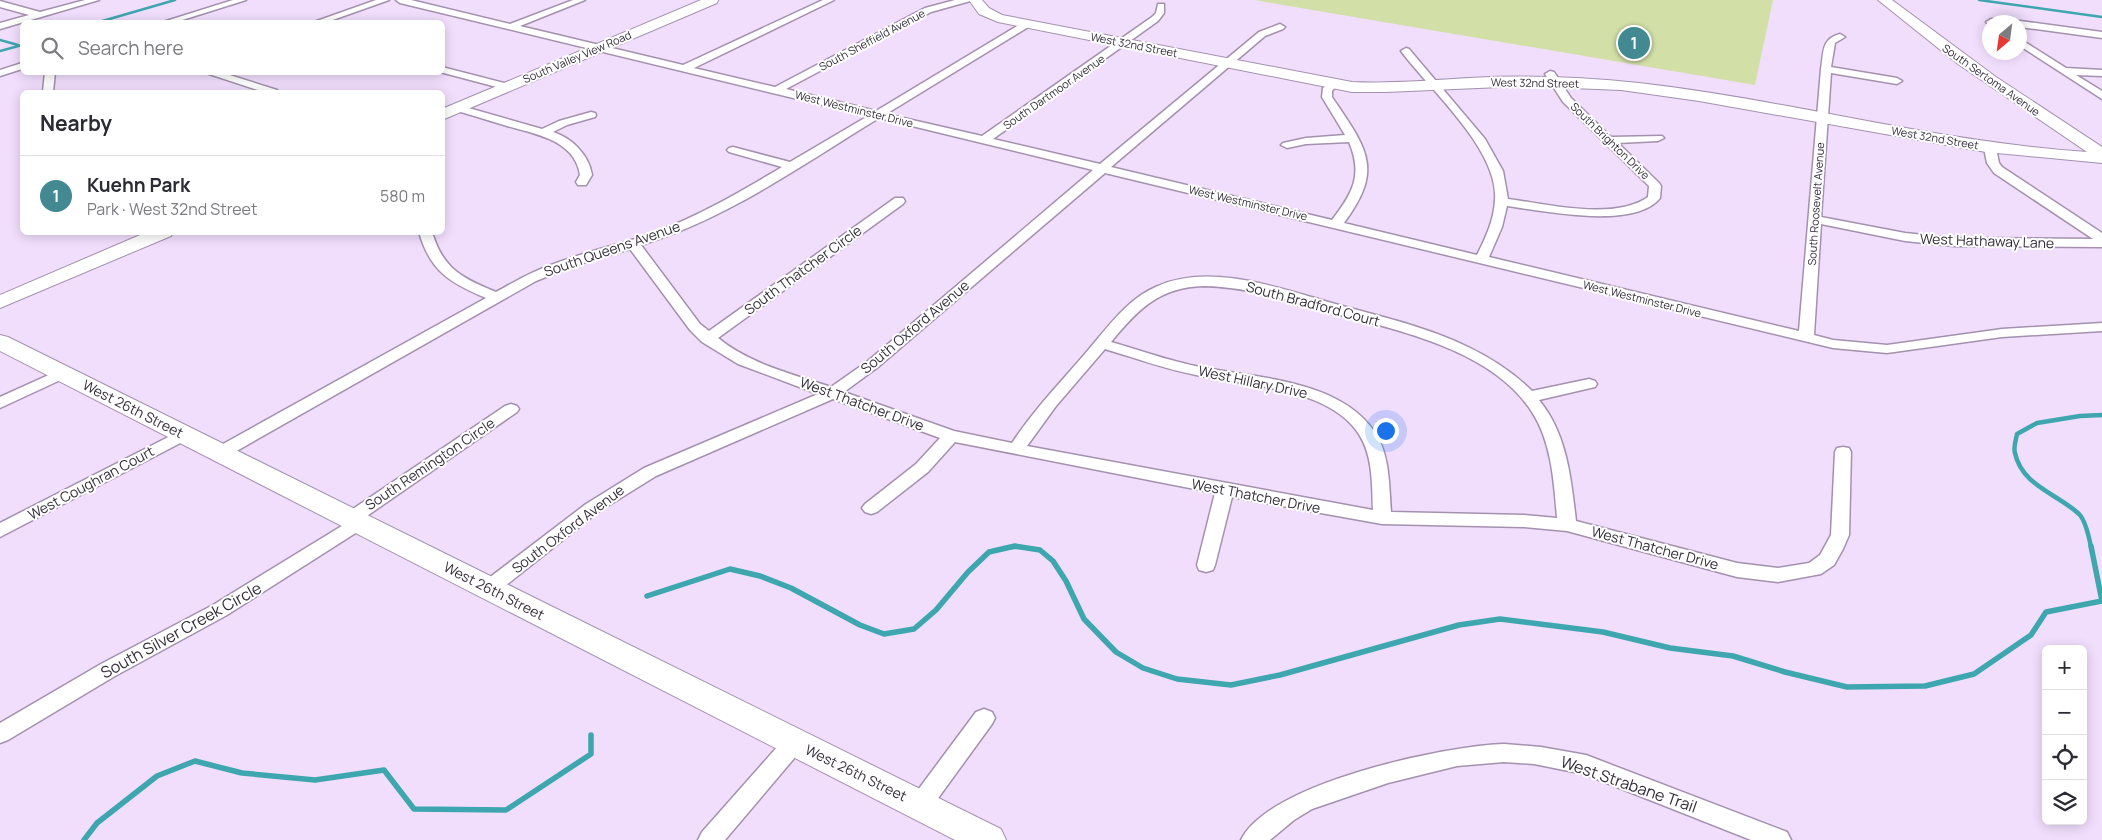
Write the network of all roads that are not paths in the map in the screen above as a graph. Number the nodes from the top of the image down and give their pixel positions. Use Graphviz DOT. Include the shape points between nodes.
graph roads {
  1 [pos="95,0"];
  2 [pos="242,0"];
  3 [pos="385,0"];
  4 [pos="400,0"];
  5 [pos="581,0"];
  6 [pos="712,0"];
  7 [pos="830,0"];
  8 [pos="970,0"];
  9 [pos="975,0"];
  10 [pos="1883,0"];
  11 [pos="0,4"];
  12 [pos="1161,6"];
  13 [pos="39,16"];
  14 [pos="23,20"];
  15 [pos="175,20"];
  16 [pos="325,20"];
  17 [pos="20,21"];
  18 [pos="1026,24"];
  19 [pos="2027,25"];
  20 [pos="0,26"];
  21 [pos="512,26"];
  22 [pos="1280,26"];
  23 [pos="2102,35"];
  24 [pos="1840,37"];
  25 [pos="1124,43"];
  26 [pos="601,47"];
  27 [pos="2027,47"];
  28 [pos="1406,51"];
  29 [pos="1226,63"];
  30 [pos="20,67"];
  31 [pos="685,68"];
  32 [pos="1826,69"];
  33 [pos="445,71"];
  34 [pos="2064,71"];
  35 [pos="0,73"];
  36 [pos="2102,73"];
  37 [pos="50,75"];
  38 [pos="218,75"];
  39 [pos="1552,78"];
  40 [pos="1898,81"];
  41 [pos="1332,84"];
  42 [pos="1436,85"];
  43 [pos="508,87"];
  44 [pos="48,90"];
  45 [pos="266,90"];
  46 [pos="777,90"];
  47 [pos="2102,96"];
  48 [pos="458,108"];
  49 [pos="445,114"];
  50 [pos="876,114"];
  51 [pos="591,115"];
  52 [pos="1822,118"];
  53 [pos="542,133"];
  54 [pos="1353,138"];
  55 [pos="1658,138"];
  56 [pos="984,140"];
  57 [pos="1608,140"];
  58 [pos="1287,145"];
  59 [pos="1990,148"];
  60 [pos="733,150"];
  61 [pos="2102,154"];
  62 [pos="2102,158"];
  63 [pos="791,166"];
  64 [pos="1102,169"];
  65 [pos="582,182"];
  66 [pos="899,201"];
  67 [pos="1503,202"];
  68 [pos="1814,219"];
  69 [pos="1336,224"];
  70 [pos="157,235"];
  71 [pos="426,235"];
  72 [pos="2102,239"];
  73 [pos="2102,243"];
  74 [pos="633,244"];
  75 [pos="1481,260"];
  76 [pos="496,297"];
  77 [pos="0,302"];
  78 [pos="2102,327"];
  79 [pos="707,338"];
  80 [pos="1806,338"];
  81 [pos="0,342"];
  82 [pos="1102,344"];
  83 [pos="64,373"];
  84 [pos="1589,384"];
  85 [pos="832,393"];
  86 [pos="1529,397"];
  87 [pos="0,404"];
  88 [pos="510,409"];
  89 [pos="182,435"];
  90 [pos="952,436"];
  91 [pos="1016,450"];
  92 [pos="1843,452"];
  93 [pos="220,454"];
  94 [pos="1225,490"];
  95 [pos="871,508"];
  96 [pos="1382,518"];
  97 [pos="354,521"];
  98 [pos="1567,525"];
  99 [pos="0,531"];
  100 [pos="1206,566"];
  101 [pos="488,589"];
  102 [pos="984,718"];
  103 [pos="0,734"];
  104 [pos="794,743"];
  105 [pos="920,805"];
  106 [pos="710,840"];
  107 [pos="989,840"];
  108 [pos="1254,840"];
  109 [pos="1778,840"];
  1 -- 13 [label="street"];
  2 -- 15 [label="street"];
  3 -- 16 [label="street"];
  4 -- 21 [label="street, West Westminster Drive"];
  5 -- 21 [label="street"];
  6 -- 26 [label="street, South Valley View Road"];
  7 -- 31 [label="street"];
  8 -- 46 [label="street, South Sheffield Avenue" via="928,10"];
  9 -- 18 [label="street, West 32nd Street" via="989,14"];
  10 -- 61 [label="street, South Sertoma Avenue" via="1948,51"];
  11 -- 13 [label="street"];
  12 -- 25 [label="street, South Dartmoor Avenue" via="1155,19"];
  13 -- 14 [label="street"];
  17 -- 20 [label="street"];
  18 -- 25 [label="street, West 32nd Street"];
  18 -- 50 [label="street, South Queens Avenue"];
  19 -- 23 [label="street"];
  21 -- 26 [label="street, West Westminster Drive"];
  22 -- 29 [label="street, South Oxford Avenue" via="1262,34"];
  24 -- 32 [label="street, South Roosevelt Avenue" via="1830,43"];
  25 -- 29 [label="street, West 32nd Street"];
  25 -- 56 [label="street, South Dartmoor Avenue"];
  26 -- 31 [label="street, West Westminster Drive"];
  26 -- 43 [label="street, South Valley View Road"];
  27 -- 34 [label="street"];
  28 -- 42 [label="street"];
  29 -- 41 [label="street, West 32nd Street"];
  29 -- 64 [label="street, South Oxford Avenue"];
  30 -- 35 [label="street"];
  31 -- 46 [label="street, West Westminster Drive"];
  32 -- 40 [label="street"];
  32 -- 52 [label="street, South Roosevelt Avenue"];
  33 -- 43 [label="street"];
  34 -- 36 [label="street"];
  34 -- 47 [label="street"];
  37 -- 44 [label="street"];
  38 -- 45 [label="street"];
  39 -- 42 [label="street, West 32nd Street"];
  39 -- 52 [label="street, West 32nd Street" via="1677,93"];
  39 -- 57 [label="street, South Brighton Drive" via="1567,100"];
  41 -- 42 [label="street, West 32nd Street" via="1375,88"];
  41 -- 54 [label="street" via="1327,90 1328,97"];
  42 -- 67 [label="street" via="1489,152 1498,173"];
  43 -- 48 [label="street, South Valley View Road"];
  46 -- 50 [label="street, West Westminster Drive"];
  48 -- 49 [label="street, South Valley View Road"];
  48 -- 53 [label="street"];
  50 -- 56 [label="street, West Westminster Drive"];
  50 -- 63 [label="street, South Queens Avenue"];
  51 -- 53 [label="street"];
  52 -- 59 [label="street, West 32nd Street"];
  52 -- 68 [label="street, South Roosevelt Avenue"];
  53 -- 65 [label="street" via="562,140 576,153 586,170"];
  54 -- 58 [label="street" via="1306,140"];
  54 -- 69 [label="street" via="1361,160 1360,185"];
  55 -- 57 [label="street"];
  56 -- 64 [label="street, West Westminster Drive"];
  57 -- 67 [label="street, South Brighton Drive" via="1655,186 1650,203 1634,210 1606,213"];
  59 -- 62 [label="street, West 32nd Street" via="2027,154"];
  59 -- 72 [label="street" via="1992,163 1998,170"];
  60 -- 63 [label="street"];
  63 -- 74 [label="street, South Queens Avenue" via="724,206"];
  64 -- 69 [label="street, West Westminster Drive"];
  64 -- 85 [label="street, South Oxford Avenue" via="873,364"];
  66 -- 79 [label="street, South Thatcher Circle"];
  67 -- 75 [label="street" via="1500,218"];
  68 -- 73 [label="street, West Hathaway Lane" via="1881,234 1954,242"];
  68 -- 80 [label="street, South Roosevelt Avenue"];
  69 -- 75 [label="street, West Westminster Drive"];
  70 -- 77 [label="street"];
  71 -- 76 [label="street" via="431,254 447,273"];
  74 -- 76 [label="street, South Queens Avenue" via="563,264"];
  74 -- 79 [label="street, West Thatcher Drive" via="674,301"];
  75 -- 80 [label="street, West Westminster Drive"];
  76 -- 93 [label="street, South Queens Avenue"];
  78 -- 80 [label="street, West Westminster Drive" via="2002,333 1888,349"];
  79 -- 85 [label="street, West Thatcher Drive" via="743,361"];
  81 -- 83 [label="street, West 26th Street"];
  82 -- 86 [label="street, South Bradford Court" via="1136,307 1164,288 1188,282 1232,283 1440,340 1482,361"];
  82 -- 91 [label="street, South Bradford Court" via="1031,425"];
  82 -- 96 [label="street, West Hillary Drive" via="1195,370 1308,393 1342,408 1358,421 1374,447"];
  83 -- 87 [label="street"];
  83 -- 89 [label="street, West 26th Street"];
  84 -- 86 [label="street"];
  85 -- 90 [label="street, West Thatcher Drive"];
  85 -- 101 [label="street, South Oxford Avenue" via="642,476 592,508"];
  86 -- 98 [label="street, South Bradford Court" via="1546,422 1558,452"];
  88 -- 97 [label="street, South Remington Circle"];
  89 -- 93 [label="street, West 26th Street"];
  89 -- 99 [label="street, West Coughran Court"];
  90 -- 91 [label="street, West Thatcher Drive"];
  90 -- 95 [label="street" via="922,468"];
  91 -- 94 [label="street, West Thatcher Drive"];
  92 -- 98 [label="street, West Thatcher Drive" via="1840,534 1827,560 1806,571 1778,575 1737,570"];
  93 -- 97 [label="street, West 26th Street"];
  94 -- 96 [label="street, West Thatcher Drive"];
  94 -- 100 [label="street"];
  96 -- 98 [label="street, West Thatcher Drive"];
  97 -- 101 [label="street, West 26th Street"];
  97 -- 103 [label="street, South Silver Creek Circle" via="297,563 220,610 108,670"];
  101 -- 104 [label="street, West 26th Street"];
  102 -- 105 [label="street"];
  104 -- 105 [label="street, West 26th Street"];
  104 -- 106 [label="street"];
  105 -- 107 [label="street, West 26th Street"];
  108 -- 109 [label="street, West Strabane Trail" via="1299,805 1389,772 1489,753 1525,753 1586,766"];
}
